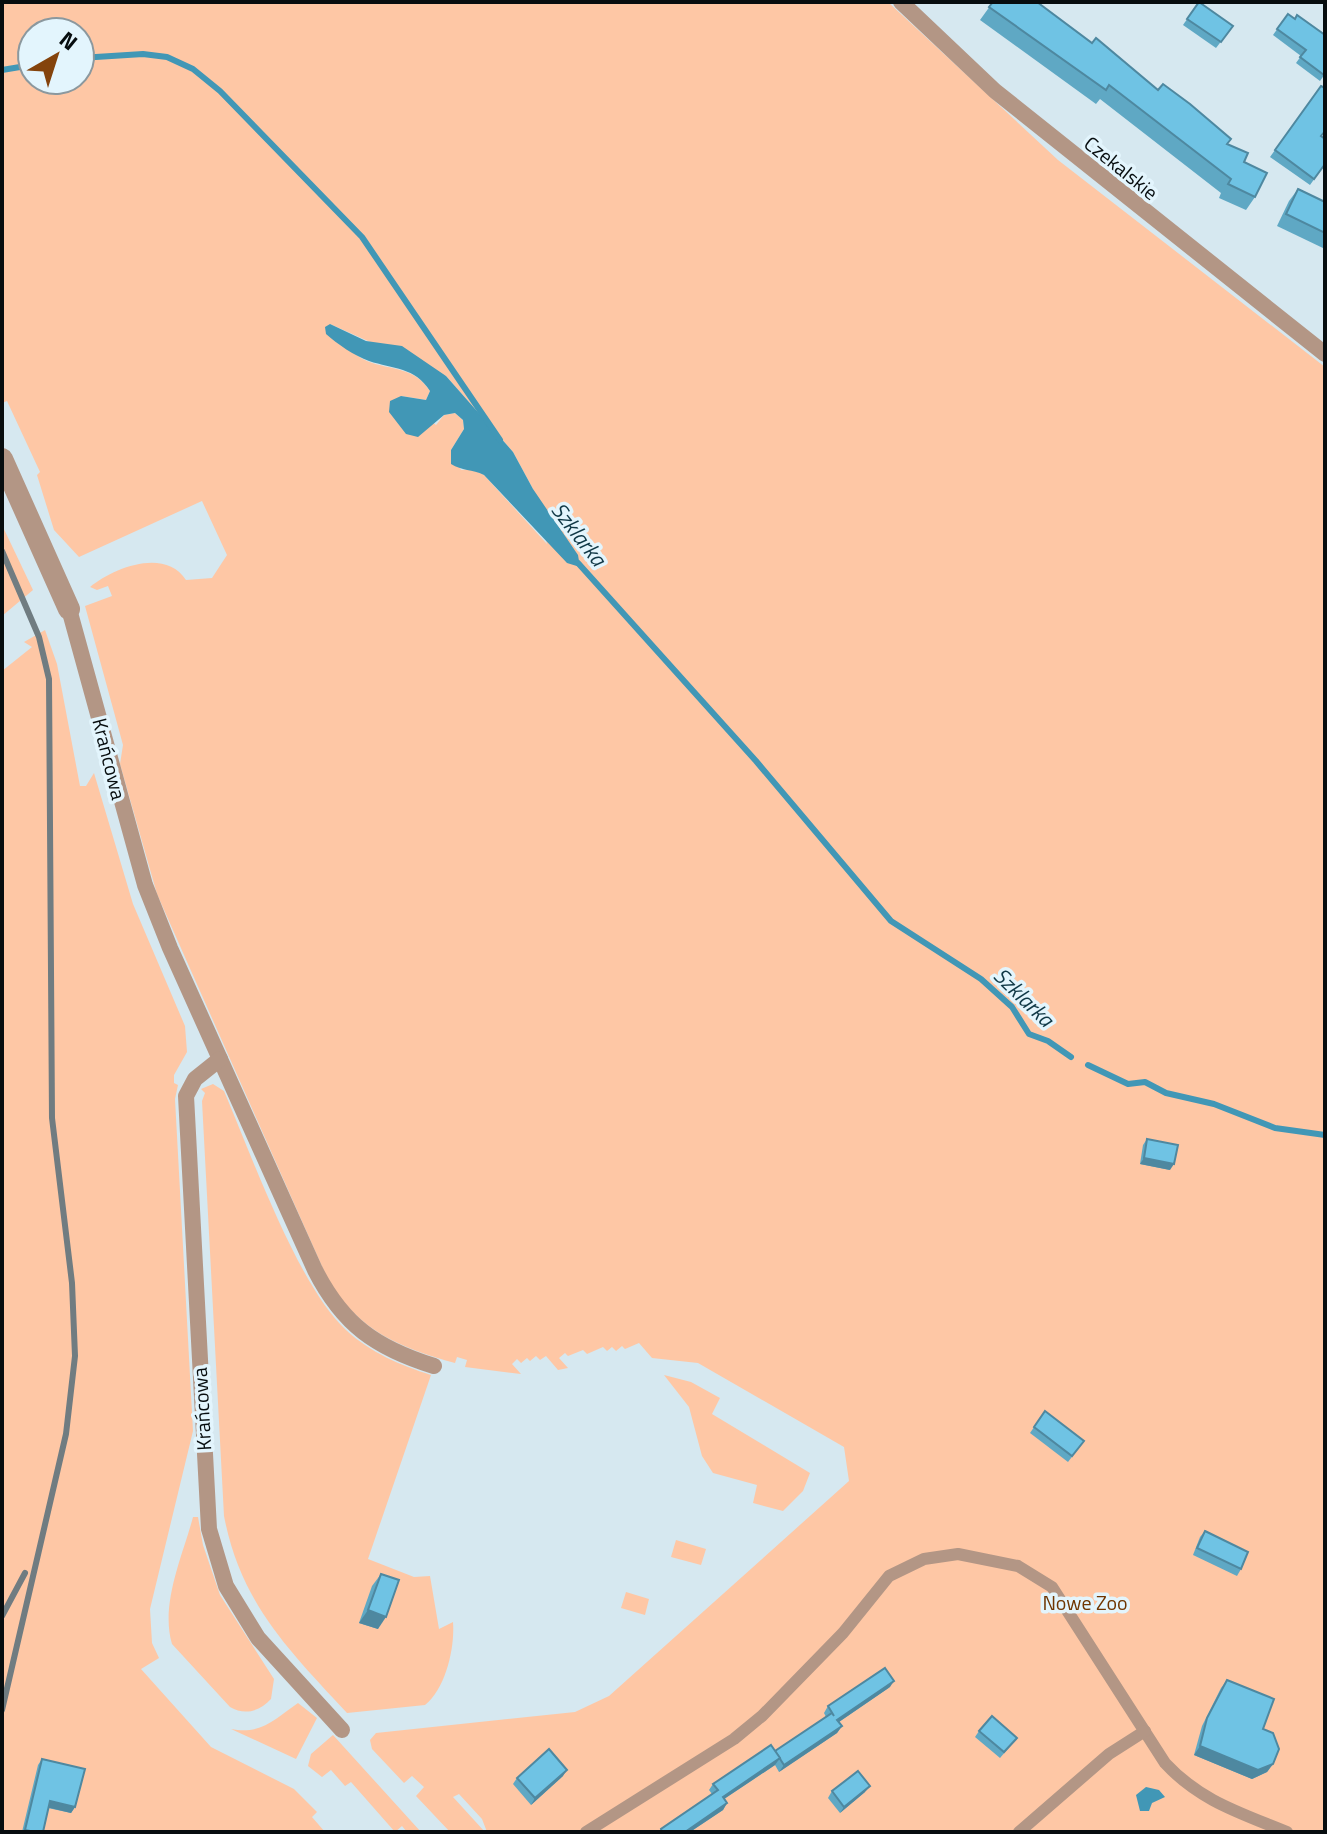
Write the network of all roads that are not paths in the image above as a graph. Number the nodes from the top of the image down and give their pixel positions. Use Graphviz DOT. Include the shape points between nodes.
graph roads {
  1 [pos="901,2"];
  2 [pos="1325,354"];
  3 [pos="2,459"];
  4 [pos="69,609"];
  5 [pos="220,1059"];
  6 [pos="434,1366"];
  7 [pos="342,1730"];
  8 [pos="1145,1731"];
  9 [pos="586,1832"];
  10 [pos="1019,1832"];
  11 [pos="1287,1832"];
  1 -- 2 [label="street, Czekalskie" via="995,91"];
  3 -- 4 [label="street, Krańcowa"];
  4 -- 5 [label="street, Krańcowa" via="145,885"];
  5 -- 6 [label="street, Krańcowa" via="335,1305 380,1345"];
  5 -- 7 [label="street, Krańcowa" via="195,1079 186,1096 209,1529 226,1586 258,1638"];
  8 -- 9 [label="street" via="1052,1587 1018,1566 985,1558 958,1554 924,1559 889,1576 843,1633 734,1739"];
  8 -- 10 [label="street" via="1109,1754"];
  8 -- 11 [label="street" via="1165,1763 1200,1796"];
}
